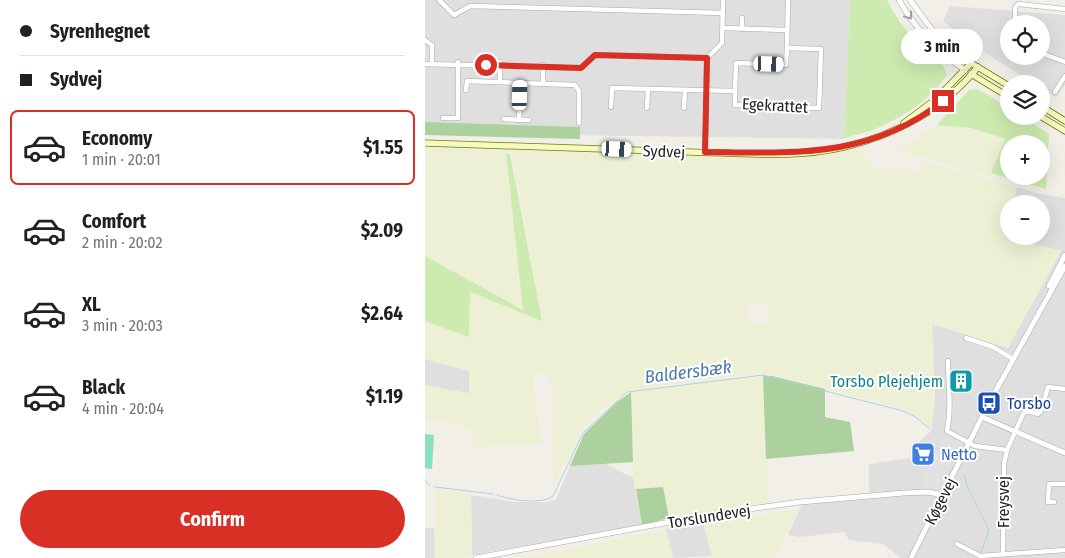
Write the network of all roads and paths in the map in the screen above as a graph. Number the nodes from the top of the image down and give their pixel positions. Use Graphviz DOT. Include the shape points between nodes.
graph roads {
  1 [pos="439,0"];
  2 [pos="723,0"];
  3 [pos="788,0"];
  4 [pos="899,0"];
  5 [pos="910,0"];
  6 [pos="1065,8"];
  7 [pos="723,13"];
  8 [pos="1016,15"];
  9 [pos="742,18"];
  10 [pos="723,28"];
  11 [pos="742,29"];
  12 [pos="787,30"];
  13 [pos="425,40"];
  14 [pos="787,48"];
  15 [pos="1050,56"];
  16 [pos="707,58"];
  17 [pos="1065,62"];
  18 [pos="458,63"];
  19 [pos="971,63"];
  20 [pos="425,64"];
  21 [pos="432,64"];
  22 [pos="500,64"];
  23 [pos="543,65"];
  24 [pos="978,67"];
  25 [pos="965,70"];
  26 [pos="972,75"];
  27 [pos="1065,76"];
  28 [pos="1000,80"];
  29 [pos="500,82"];
  30 [pos="521,83"];
  31 [pos="543,83"];
  32 [pos="647,89"];
  33 [pos="466,90"];
  34 [pos="685,90"];
  35 [pos="707,90"];
  36 [pos="735,91"];
  37 [pos="1000,92"];
  38 [pos="1055,92"];
  39 [pos="611,107"];
  40 [pos="647,108"];
  41 [pos="684,108"];
  42 [pos="1050,112"];
  43 [pos="443,118"];
  44 [pos="504,119"];
  45 [pos="519,120"];
  46 [pos="529,120"];
  47 [pos="1065,121"];
  48 [pos="1050,122"];
  49 [pos="579,123"];
  50 [pos="899,127"];
  51 [pos="1065,131"];
  52 [pos="425,143"];
  53 [pos="705,152"];
  54 [pos="1065,255"];
  55 [pos="1065,266"];
  56 [pos="1041,306"];
  57 [pos="966,338"];
  58 [pos="1013,359"];
  59 [pos="948,361"];
  60 [pos="1065,389"];
  61 [pos="982,418"];
  62 [pos="1015,432"];
  63 [pos="969,444"];
  64 [pos="1007,450"];
  65 [pos="1065,453"];
  66 [pos="1065,484"];
  67 [pos="943,494"];
  68 [pos="1054,502"];
  69 [pos="957,544"];
  70 [pos="1065,550"];
  71 [pos="1046,552"];
  72 [pos="1003,554"];
  73 [pos="476,558"];
  74 [pos="911,558"];
  75 [pos="1046,558"];
  1 -- 7 [label="street" via="454,15 470,6"];
  2 -- 7 [label="street"];
  3 -- 12 [label="street"];
  4 -- 25 [label="street, one-way" via="929,42"];
  5 -- 19 [label="street" via="936,35"];
  6 -- 8 [label="street" via="1016,6"];
  7 -- 10 [label="street"];
  9 -- 11 [label="street"];
  10 -- 11 [label="street"];
  10 -- 16 [label="street" via="721,46"];
  11 -- 12 [label="street"];
  12 -- 14 [label="street"];
  13 -- 21 [label="street" via="432,45"];
  14 -- 36 [label="street, Egekrattet" via="787,65 736,63"];
  14 -- 36 [label="street, Egekrattet" via="821,49 819,108 735,105"];
  15 -- 17 [label="street"];
  16 -- 23 [label="street" via="595,55 581,68"];
  16 -- 35 [label="street"];
  18 -- 21 [label="street"];
  18 -- 22 [label="street"];
  18 -- 43 [label="street" via="458,118"];
  19 -- 24 [label="main road"];
  19 -- 25 [label="main road, Sydvej"];
  20 -- 21 [label="street"];
  22 -- 23 [label="street"];
  22 -- 29 [label="street"];
  23 -- 31 [label="street"];
  24 -- 26 [label="main road, Sydvej"];
  24 -- 28 [label="main road"];
  25 -- 26 [label="main road"];
  25 -- 50 [label="main road, Sydvej" via="936,99"];
  26 -- 37 [label="main road"];
  26 -- 50 [label="main road, Sydvej" via="933,110"];
  27 -- 38 [label="street"];
  29 -- 30 [label="street"];
  29 -- 33 [label="street" via="467,82"];
  30 -- 31 [label="street"];
  30 -- 45 [label="street"];
  31 -- 49 [label="street" via="575,85 579,91"];
  32 -- 34 [label="street, Egekrattet"];
  32 -- 39 [label="street, Egekrattet" via="612,88"];
  32 -- 40 [label="street"];
  34 -- 35 [label="street, Egekrattet"];
  34 -- 41 [label="street"];
  35 -- 36 [label="street, Egekrattet"];
  35 -- 53 [label="street"];
  42 -- 47 [label="main road"];
  44 -- 45 [label="street"];
  45 -- 46 [label="street"];
  48 -- 51 [label="main road"];
  50 -- 53 [label="main road, Sydvej" via="865,142 820,152"];
  52 -- 53 [label="main road, Sydvej"];
  54 -- 56 [label="street, Køgevej"];
  55 -- 56 [label="street, Køgevej"];
  56 -- 58 [label="street, Køgevej"];
  57 -- 58 [label="street" via="993,346"];
  58 -- 61 [label="street, Køgevej"];
  59 -- 63 [label="street" via="951,396 947,431"];
  60 -- 62 [label="street, Freysvej" via="1049,387 1040,413 1025,412"];
  61 -- 62 [label="street"];
  61 -- 63 [label="street, Køgevej"];
  62 -- 64 [label="street, Freysvej"];
  62 -- 65 [label="street"];
  63 -- 64 [label="street"];
  63 -- 67 [label="street, Køgevej"];
  64 -- 72 [label="street, Freysvej" via="1003,472"];
  66 -- 68 [label="street" via="1049,484 1049,502"];
  67 -- 73 [label="street, Torslundevej" via="904,492 742,510"];
  67 -- 74 [label="street, Køgevej"];
  69 -- 72 [label="street" via="980,556"];
  70 -- 71 [label="street"];
  71 -- 72 [label="street"];
  71 -- 75 [label="street"];
}
